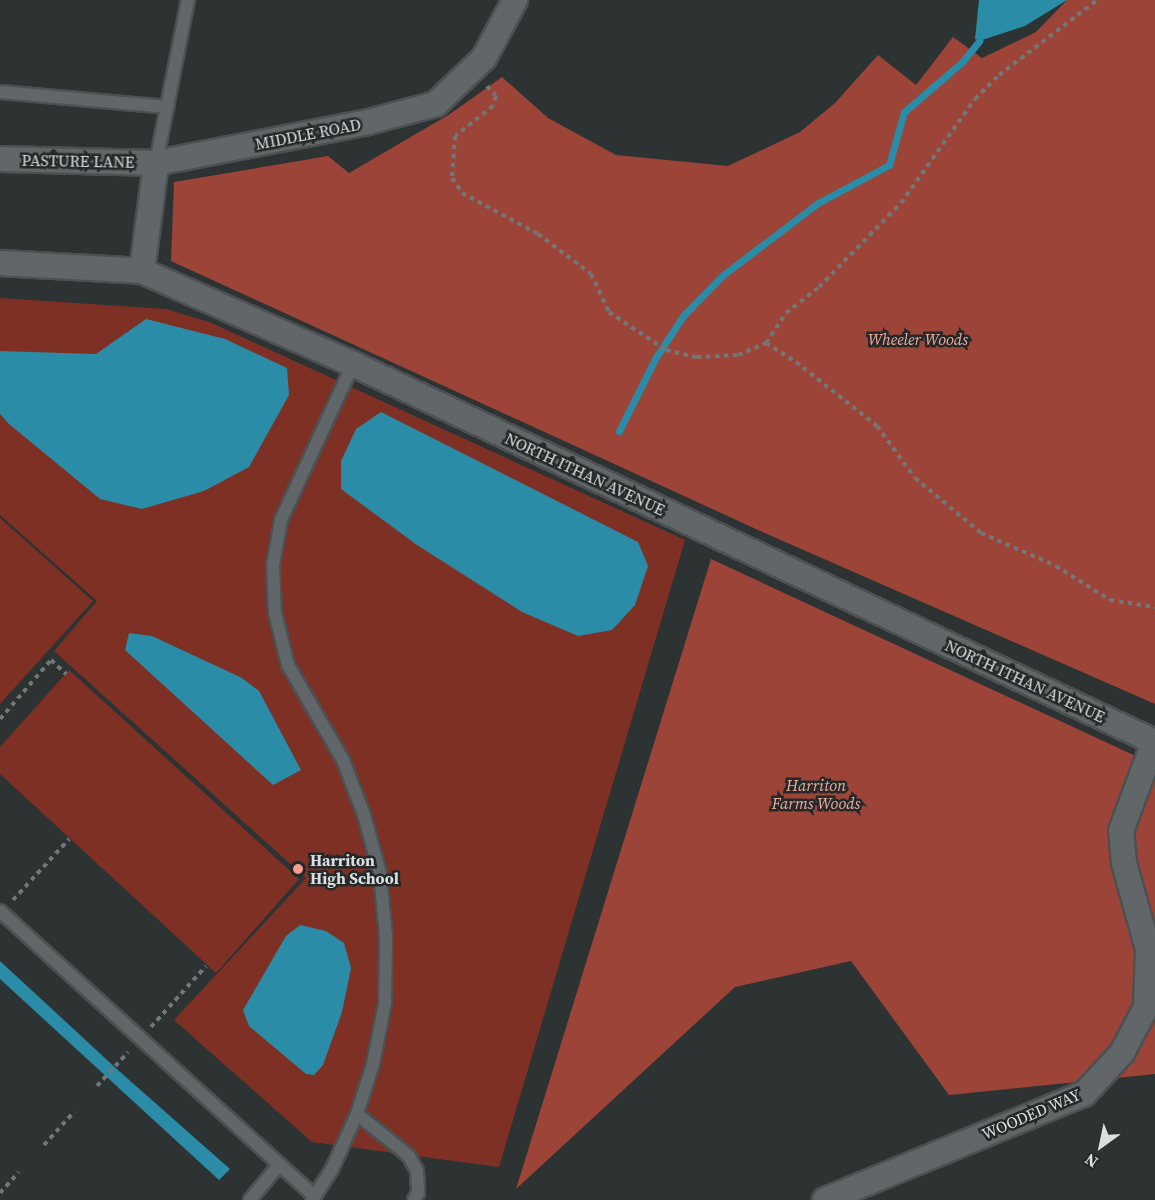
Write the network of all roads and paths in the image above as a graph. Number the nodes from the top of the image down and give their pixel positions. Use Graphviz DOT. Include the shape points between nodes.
graph roads {
  1 [pos="188,0"];
  2 [pos="515,0"];
  3 [pos="1097,0"];
  4 [pos="471,70"];
  5 [pos="0,92"];
  6 [pos="167,108"];
  7 [pos="0,159"];
  8 [pos="156,163"];
  9 [pos="0,263"];
  10 [pos="142,271"];
  11 [pos="766,343"];
  12 [pos="353,364"];
  13 [pos="1155,607"];
  14 [pos="66,674"];
  15 [pos="0,719"];
  16 [pos="1155,742"];
  17 [pos="69,839"];
  18 [pos="11,903"];
  19 [pos="0,911"];
  20 [pos="206,966"];
  21 [pos="151,1027"];
  22 [pos="128,1052"];
  23 [pos="97,1086"];
  24 [pos="74,1112"];
  25 [pos="357,1114"];
  26 [pos="44,1145"];
  27 [pos="279,1165"];
  28 [pos="19,1172"];
  29 [pos="0,1193"];
  30 [pos="314,1198"];
  31 [pos="250,1200"];
  32 [pos="414,1200"];
  33 [pos="825,1200"];
  1 -- 6 [label="lane"];
  2 -- 4 [label="street, MIDDLE ROAD" via="484,58"];
  3 -- 11 [label="path" via="999,75 975,99 901,203 819,287 786,313"];
  4 -- 8 [label="street, MIDDLE ROAD" via="436,104 368,122"];
  4 -- 11 [label="path" via="496,96 493,106 456,136 452,178 462,193 538,234 591,274 609,312 666,350 697,357 738,355"];
  5 -- 6 [label="lane"];
  6 -- 8 [label="lane"];
  7 -- 8 [label="street, PASTURE LANE"];
  8 -- 10 [label="street"];
  9 -- 10 [label="street, NORTH ITHAN AVENUE"];
  10 -- 12 [label="street, NORTH ITHAN AVENUE"];
  11 -- 13 [label="path" via="877,426 915,478 981,533 1056,566 1110,600"];
  12 -- 16 [label="street, NORTH ITHAN AVENUE"];
  12 -- 25 [label="lane" via="281,520 273,565 275,613 288,665 343,760 380,873 386,938 385,1003 373,1064"];
  14 -- 15 [label="path" via="51,660"];
  16 -- 33 [label="street, WOODED WAY" via="1121,831 1124,863 1148,949 1146,1007 1122,1053 1084,1094"];
  17 -- 18 [label="path"];
  19 -- 27 [label="lane"];
  20 -- 21 [label="path"];
  22 -- 23 [label="path"];
  24 -- 26 [label="path"];
  25 -- 30 [label="lane"];
  25 -- 32 [label="lane" via="409,1156 417,1171 418,1193"];
  27 -- 30 [label="lane"];
  27 -- 31 [label="lane"];
  28 -- 29 [label="path"];
}
